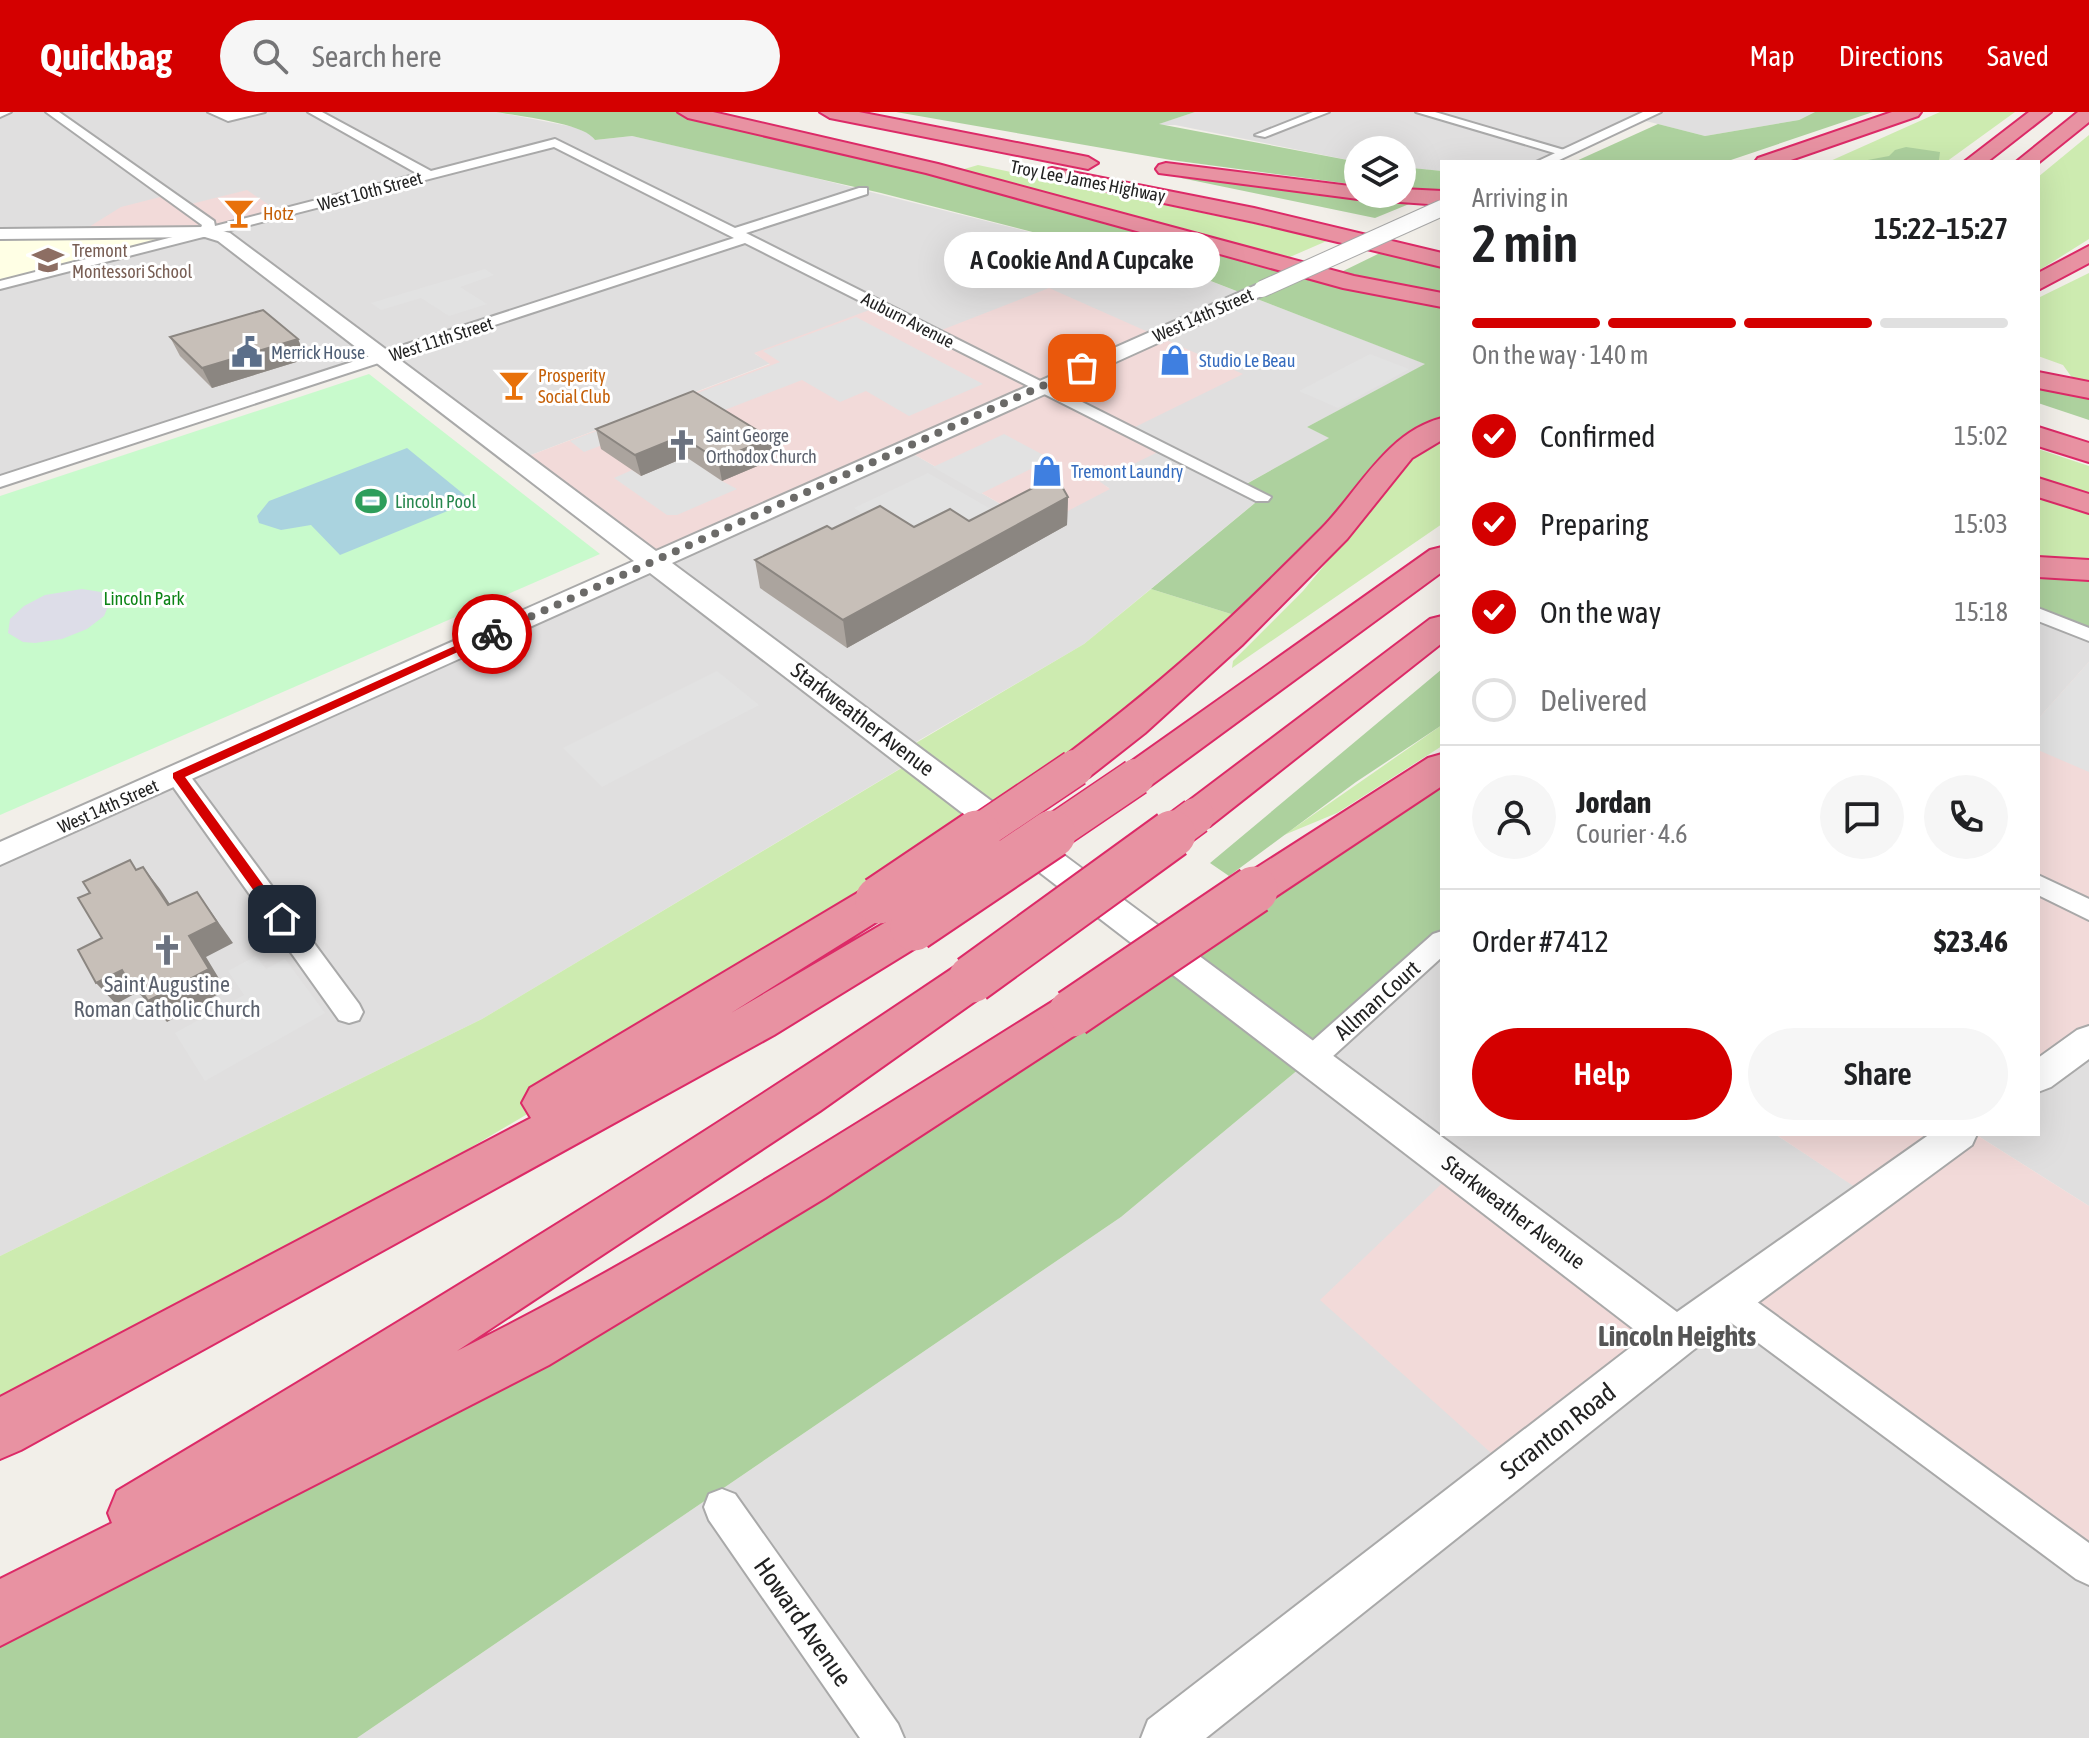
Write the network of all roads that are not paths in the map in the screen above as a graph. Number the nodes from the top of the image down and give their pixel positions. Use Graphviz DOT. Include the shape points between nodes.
graph roads {
  1 [pos="52,112"];
  2 [pos="214,112"];
  3 [pos="259,112"];
  4 [pos="314,112"];
  5 [pos="688,112"];
  6 [pos="732,112"];
  7 [pos="830,112"];
  8 [pos="856,112"];
  9 [pos="1323,112"];
  10 [pos="1422,112"];
  11 [pos="1654,112"];
  12 [pos="1911,112"];
  13 [pos="1926,112"];
  14 [pos="2041,112"];
  15 [pos="2089,113"];
  16 [pos="1261,135"];
  17 [pos="555,143"];
  18 [pos="1565,152"];
  19 [pos="1112,160"];
  20 [pos="1547,160"];
  21 [pos="1771,160"];
  22 [pos="1817,160"];
  23 [pos="1977,160"];
  24 [pos="2029,160"];
  25 [pos="1150,167"];
  26 [pos="429,175"];
  27 [pos="863,191"];
  28 [pos="1344,191"];
  29 [pos="1416,196"];
  30 [pos="1440,198"];
  31 [pos="1440,209"];
  32 [pos="206,232"];
  33 [pos="0,234"];
  34 [pos="739,236"];
  35 [pos="1440,240"];
  36 [pos="2089,253"];
  37 [pos="1440,260"];
  38 [pos="2040,282"];
  39 [pos="0,285"];
  40 [pos="1440,300"];
  41 [pos="382,358"];
  42 [pos="2040,380"];
  43 [pos="1039,387"];
  44 [pos="2083,388"];
  45 [pos="2040,417"];
  46 [pos="1440,428"];
  47 [pos="2089,432"];
  48 [pos="2040,437"];
  49 [pos="2089,453"];
  50 [pos="0,482"];
  51 [pos="2040,488"];
  52 [pos="1262,497"];
  53 [pos="2089,504"];
  54 [pos="1440,558"];
  55 [pos="655,560"];
  56 [pos="2040,567"];
  57 [pos="2089,570"];
  58 [pos="2040,615"];
  59 [pos="1440,628"];
  60 [pos="2089,635"];
  61 [pos="1440,768"];
  62 [pos="177,775"];
  63 [pos="0,854"];
  64 [pos="2040,885"];
  65 [pos="2089,910"];
  66 [pos="896,913"];
  67 [pos="1440,943"];
  68 [pos="349,1012"];
  69 [pos="2089,1040"];
  70 [pos="1311,1059"];
  71 [pos="2040,1076"];
  72 [pos="1956,1136"];
  73 [pos="1730,1302"];
  74 [pos="1677,1337"];
  75 [pos="0,1427"];
  76 [pos="722,1507"];
  77 [pos="2089,1566"];
  78 [pos="0,1598"];
  79 [pos="0,1613"];
  80 [pos="884,1738"];
  81 [pos="1166,1738"];
  1 -- 32 [label="street, Starkweather Avenue" via="209,224"];
  2 -- 3 [label="street" via="228,118"];
  4 -- 26 [label="street"];
  5 -- 40 [label="highway" via="971,178 1352,283"];
  6 -- 37 [label="highway, Troy Lee James Highway" via="1162,195"];
  7 -- 35 [label="highway, Troy Lee James Highway" via="1238,193"];
  8 -- 19 [label="highway"];
  9 -- 16 [label="street"];
  10 -- 18 [label="street"];
  11 -- 18 [label="street"];
  12 -- 21 [label="highway"];
  13 -- 22 [label="highway"];
  14 -- 23 [label="highway"];
  15 -- 24 [label="highway"];
  17 -- 26 [label="street, West 10th Street"];
  17 -- 34 [label="street, Auburn Avenue"];
  18 -- 20 [label="street"];
  25 -- 28 [label="highway"];
  26 -- 32 [label="street, West 10th Street"];
  27 -- 34 [label="street, West 11th Street"];
  29 -- 30 [label="highway"];
  31 -- 43 [label="street, West 14th Street, bridge"];
  32 -- 33 [label="street"];
  32 -- 39 [label="street, West 10th Street"];
  32 -- 41 [label="street, Starkweather Avenue" via="230,241"];
  34 -- 41 [label="street, West 11th Street"];
  34 -- 43 [label="street, Auburn Avenue"];
  36 -- 38 [label="highway"];
  41 -- 50 [label="street, West 11th Street"];
  41 -- 55 [label="street, Starkweather Avenue"];
  42 -- 44 [label="highway"];
  43 -- 52 [label="street, Auburn Avenue"];
  43 -- 55 [label="street, West 14th Street"];
  45 -- 47 [label="highway"];
  46 -- 66 [label="highway, bridge" via="1402,452 1336,532 1230,637 1123,731"];
  48 -- 49 [label="highway"];
  51 -- 53 [label="highway"];
  54 -- 66 [label="highway, bridge" via="1136,777"];
  55 -- 62 [label="street, West 14th Street"];
  55 -- 70 [label="street, Starkweather Avenue"];
  56 -- 57 [label="highway"];
  58 -- 60 [label="street"];
  59 -- 78 [label="highway, bridge" via="1196,816 803,1096 450,1324"];
  61 -- 79 [label="highway, bridge" via="807,1182 529,1345"];
  62 -- 63 [label="street, West 14th Street"];
  62 -- 68 [label="street"];
  64 -- 65 [label="street"];
  66 -- 75 [label="highway" via="757,1022"];
  67 -- 70 [label="street, Allman Court"];
  69 -- 71 [label="street"];
  70 -- 74 [label="street, Starkweather Avenue"];
  72 -- 73 [label="street, Scranton Road"];
  73 -- 74 [label="street, Scranton Road"];
  73 -- 77 [label="street"];
  74 -- 81 [label="street, Scranton Road"];
  76 -- 80 [label="street, Howard Avenue"];
}
